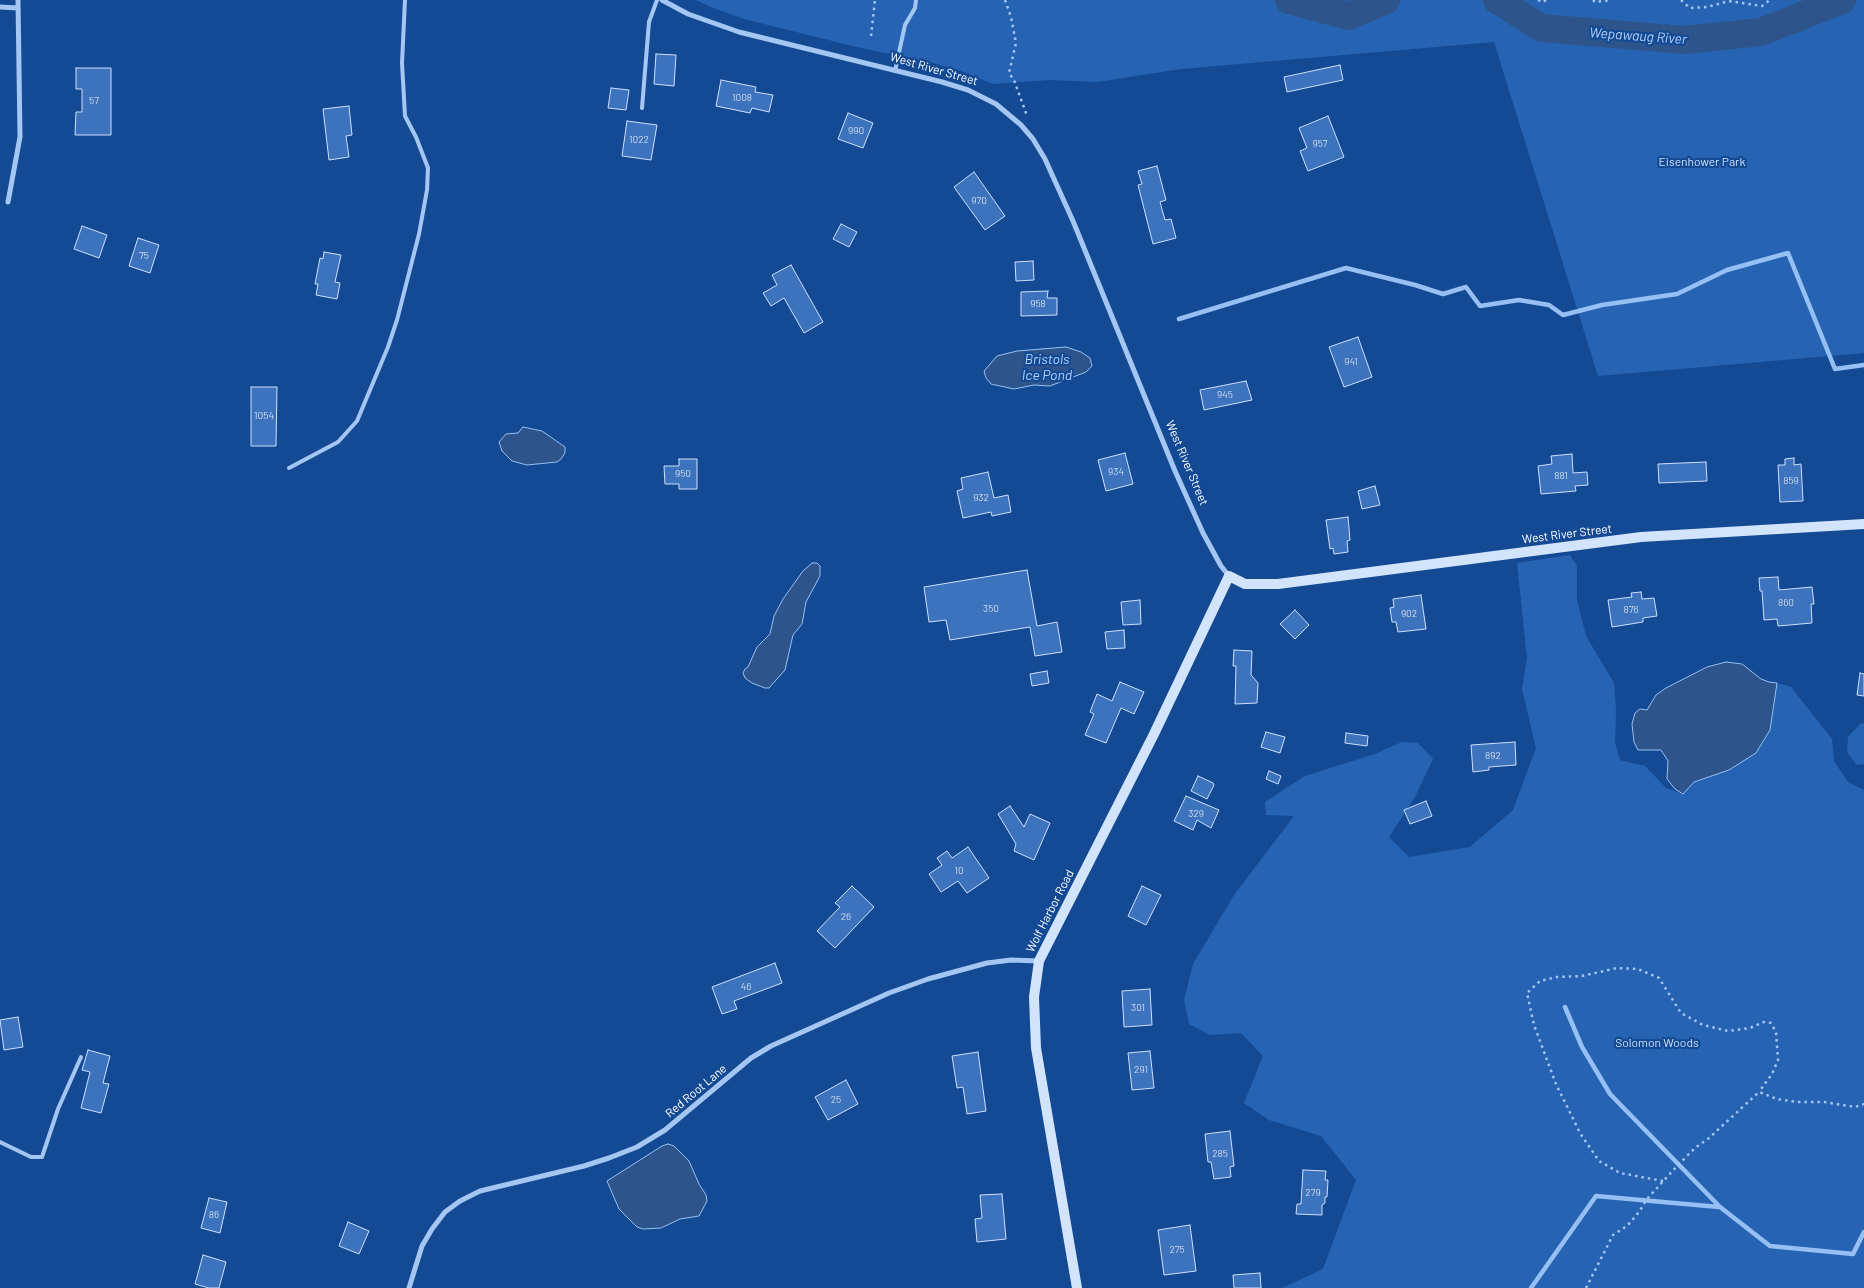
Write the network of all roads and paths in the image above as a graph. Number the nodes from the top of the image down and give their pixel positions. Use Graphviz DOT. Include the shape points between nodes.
graph roads {
  1 [pos="18,0"];
  2 [pos="405,0"];
  3 [pos="657,0"];
  4 [pos="662,0"];
  5 [pos="875,0"];
  6 [pos="916,0"];
  7 [pos="1005,0"];
  8 [pos="1538,0"];
  9 [pos="1546,0"];
  10 [pos="1593,0"];
  11 [pos="1611,0"];
  12 [pos="1681,0"];
  13 [pos="1770,0"];
  14 [pos="0,7"];
  15 [pos="18,8"];
  16 [pos="871,36"];
  17 [pos="896,71"];
  18 [pos="642,108"];
  19 [pos="1032,120"];
  20 [pos="8,202"];
  21 [pos="289,468"];
  22 [pos="1864,524"];
  23 [pos="1229,576"];
  24 [pos="1038,961"];
  25 [pos="81,1057"];
  26 [pos="1759,1092"];
  27 [pos="1864,1104"];
  28 [pos="0,1142"];
  29 [pos="1663,1182"];
  30 [pos="409,1288"];
  31 [pos="1077,1288"];
  32 [pos="1586,1288"];
  1 -- 15 [label="street"];
  2 -- 21 [label="lane" via="402,63 405,116 428,168 419,234 388,347 356,421 338,442"];
  3 -- 18 [label="lane" via="649,22"];
  4 -- 17 [label="street, West River Street" via="688,14 739,32"];
  5 -- 16 [label="path"];
  6 -- 17 [label="lane" via="905,25"];
  7 -- 19 [label="path" via="1016,43 1009,73"];
  8 -- 9 [label="path"];
  10 -- 11 [label="path"];
  12 -- 13 [label="path" via="1690,8 1729,1 1762,6"];
  14 -- 15 [label="street"];
  15 -- 20 [label="street" via="20,137"];
  17 -- 23 [label="street, West River Street" via="982,96 1011,115 1033,139 1069,213 1187,498"];
  22 -- 23 [label="street, West River Street" via="1641,537 1278,584 1245,584"];
  23 -- 24 [label="street, Wolf Harbor Road" via="1150,742"];
  24 -- 30 [label="street, Red Root Lane" via="987,963 889,993 751,1058 665,1130 637,1147 584,1166 480,1191 460,1200 444,1212 422,1246"];
  24 -- 31 [label="street, Wolf Harbor Road" via="1034,997 1036,1048"];
  25 -- 28 [label="lane" via="58,1109 42,1157 31,1157"];
  26 -- 27 [label="path" via="1797,1102 1855,1107"];
  26 -- 29 [label="path" via="1695,1148"];
  26 -- 29 [label="path" via="1778,1060 1776,1032 1771,1023 1728,1031 1704,1025 1681,1013 1659,978 1638,969 1617,968 1540,981 1528,993 1534,1025 1556,1084 1580,1132 1599,1160 1620,1173"];
  29 -- 32 [label="path" via="1627,1226 1613,1235"];
}
